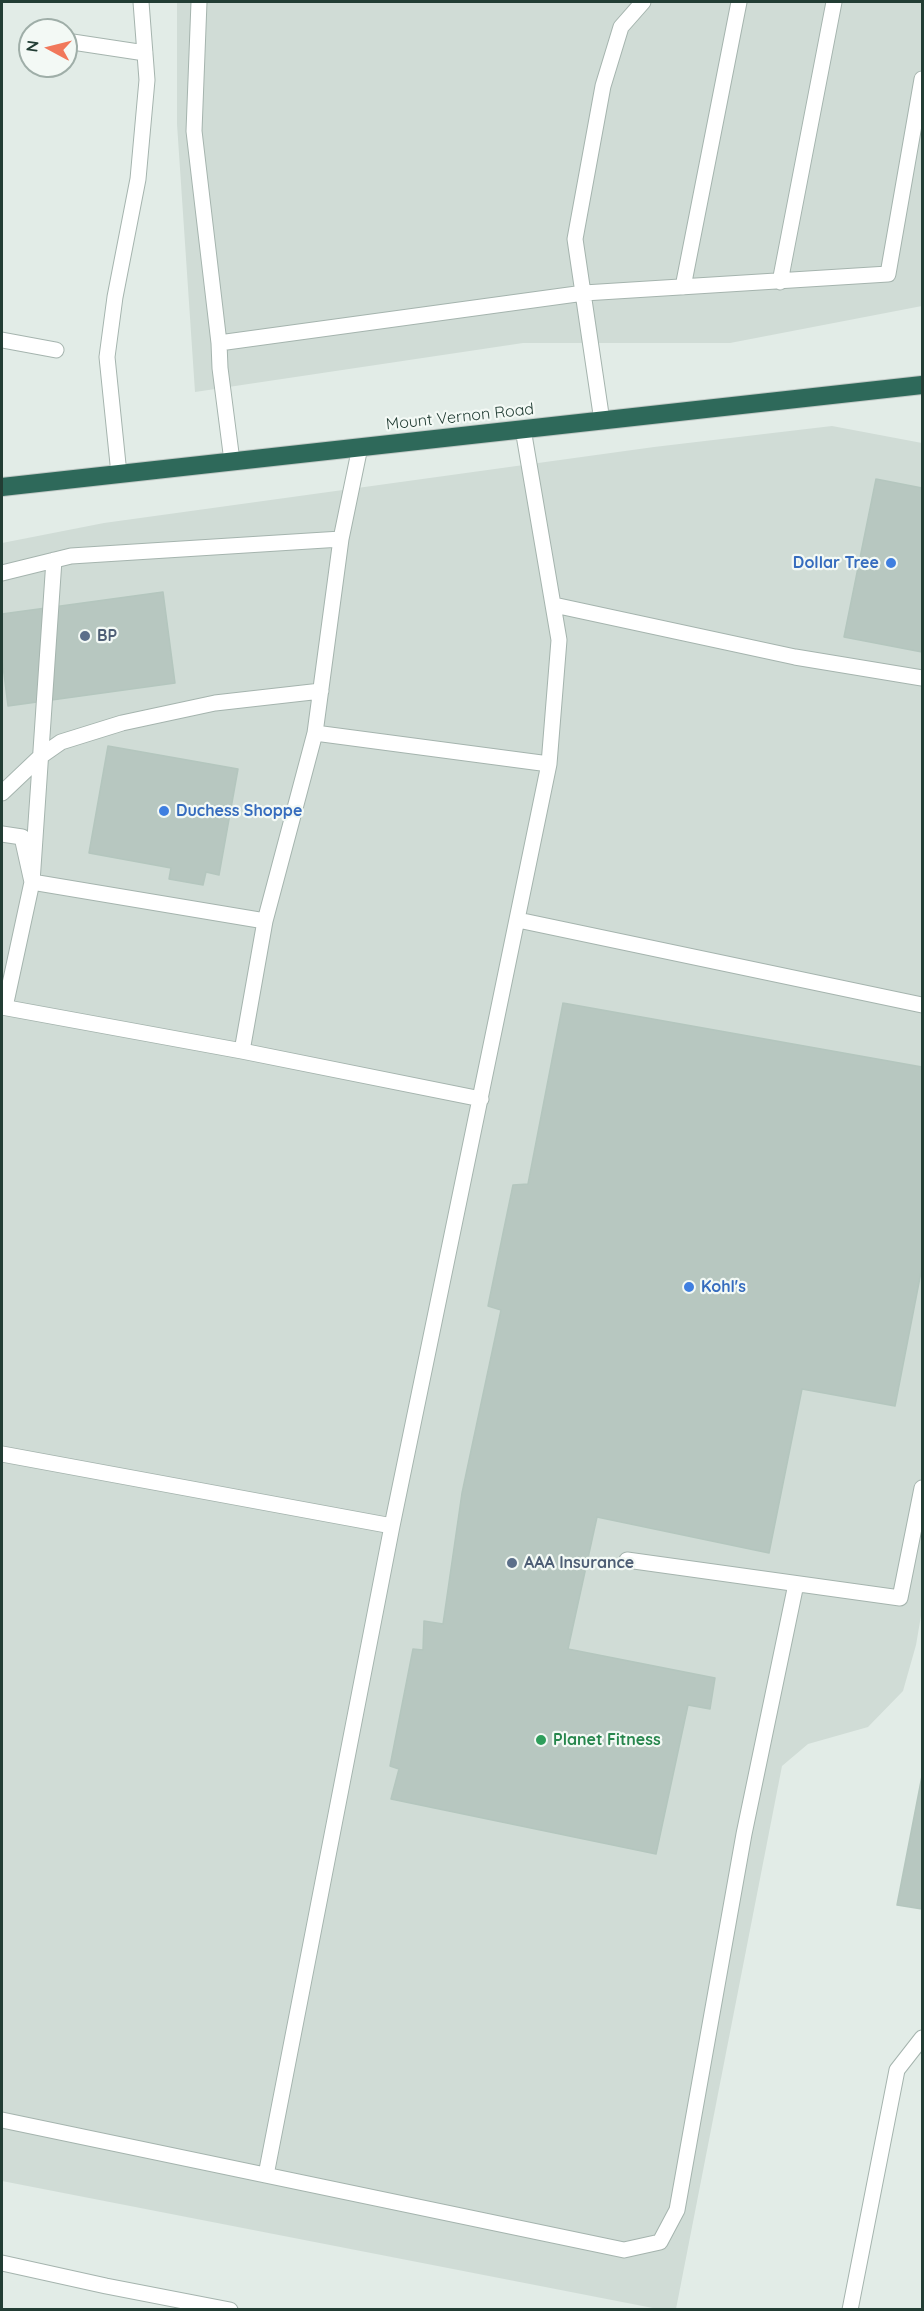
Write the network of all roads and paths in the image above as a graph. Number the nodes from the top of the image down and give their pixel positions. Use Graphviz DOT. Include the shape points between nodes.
graph roads {
  1 [pos="141,2"];
  2 [pos="199,2"];
  3 [pos="643,2"];
  4 [pos="739,2"];
  5 [pos="834,2"];
  6 [pos="78,43"];
  7 [pos="145,53"];
  8 [pos="922,79"];
  9 [pos="780,282"];
  10 [pos="683,287"];
  11 [pos="584,293"];
  12 [pos="2,340"];
  13 [pos="219,343"];
  14 [pos="56,350"];
  15 [pos="922,385"];
  16 [pos="602,421"];
  17 [pos="524,429"];
  18 [pos="360,447"];
  19 [pos="232,461"];
  20 [pos="119,474"];
  21 [pos="2,487"];
  22 [pos="341,539"];
  23 [pos="54,560"];
  24 [pos="2,573"];
  25 [pos="554,605"];
  26 [pos="922,678"];
  27 [pos="321,691"];
  28 [pos="315,733"];
  29 [pos="41,756"];
  30 [pos="549,764"];
  31 [pos="2,793"];
  32 [pos="2,834"];
  33 [pos="33,882"];
  34 [pos="518,920"];
  35 [pos="266,921"];
  36 [pos="922,1005"];
  37 [pos="3,1007"];
  38 [pos="242,1051"];
  39 [pos="481,1100"];
  40 [pos="2,1454"];
  41 [pos="922,1488"];
  42 [pos="392,1526"];
  43 [pos="627,1560"];
  44 [pos="796,1584"];
  45 [pos="922,2038"];
  46 [pos="2,2120"];
  47 [pos="266,2175"];
  48 [pos="2,2263"];
  49 [pos="230,2310"];
  50 [pos="850,2310"];
  1 -- 7 [label="lane"];
  2 -- 13 [label="lane" via="194,131"];
  3 -- 11 [label="lane" via="621,27 603,86 575,240"];
  4 -- 10 [label="lane"];
  5 -- 9 [label="lane"];
  6 -- 7 [label="lane"];
  7 -- 20 [label="lane" via="147,80 138,179 107,357"];
  8 -- 9 [label="lane" via="888,274"];
  9 -- 10 [label="lane"];
  10 -- 11 [label="lane"];
  11 -- 13 [label="lane"];
  11 -- 16 [label="lane"];
  12 -- 14 [label="lane"];
  13 -- 19 [label="lane"];
  15 -- 16 [label="highway, Mount Vernon Road"];
  16 -- 17 [label="highway, Mount Vernon Road"];
  17 -- 18 [label="highway, Mount Vernon Road"];
  17 -- 25 [label="lane"];
  18 -- 19 [label="highway, Mount Vernon Road"];
  18 -- 22 [label="lane"];
  19 -- 20 [label="highway, Mount Vernon Road"];
  20 -- 21 [label="highway, Mount Vernon Road"];
  22 -- 23 [label="lane"];
  22 -- 27 [label="lane"];
  23 -- 24 [label="lane"];
  23 -- 29 [label="lane"];
  25 -- 26 [label="lane" via="795,657"];
  25 -- 30 [label="lane" via="559,640"];
  27 -- 28 [label="lane"];
  27 -- 29 [label="lane" via="215,703 122,723 61,742"];
  28 -- 30 [label="lane"];
  28 -- 35 [label="lane"];
  29 -- 31 [label="lane"];
  29 -- 33 [label="lane"];
  30 -- 34 [label="lane"];
  32 -- 33 [label="lane" via="22,837"];
  33 -- 35 [label="lane"];
  33 -- 37 [label="lane"];
  34 -- 36 [label="lane"];
  34 -- 39 [label="lane"];
  35 -- 38 [label="lane"];
  37 -- 38 [label="lane"];
  38 -- 39 [label="lane"];
  39 -- 42 [label="lane"];
  40 -- 42 [label="lane"];
  41 -- 44 [label="lane" via="900,1598"];
  42 -- 47 [label="lane"];
  43 -- 44 [label="lane"];
  44 -- 47 [label="lane" via="744,1834 677,2210 660,2242 624,2250"];
  45 -- 50 [label="lane" via="897,2070"];
  46 -- 47 [label="lane"];
  48 -- 49 [label="lane"];
}
